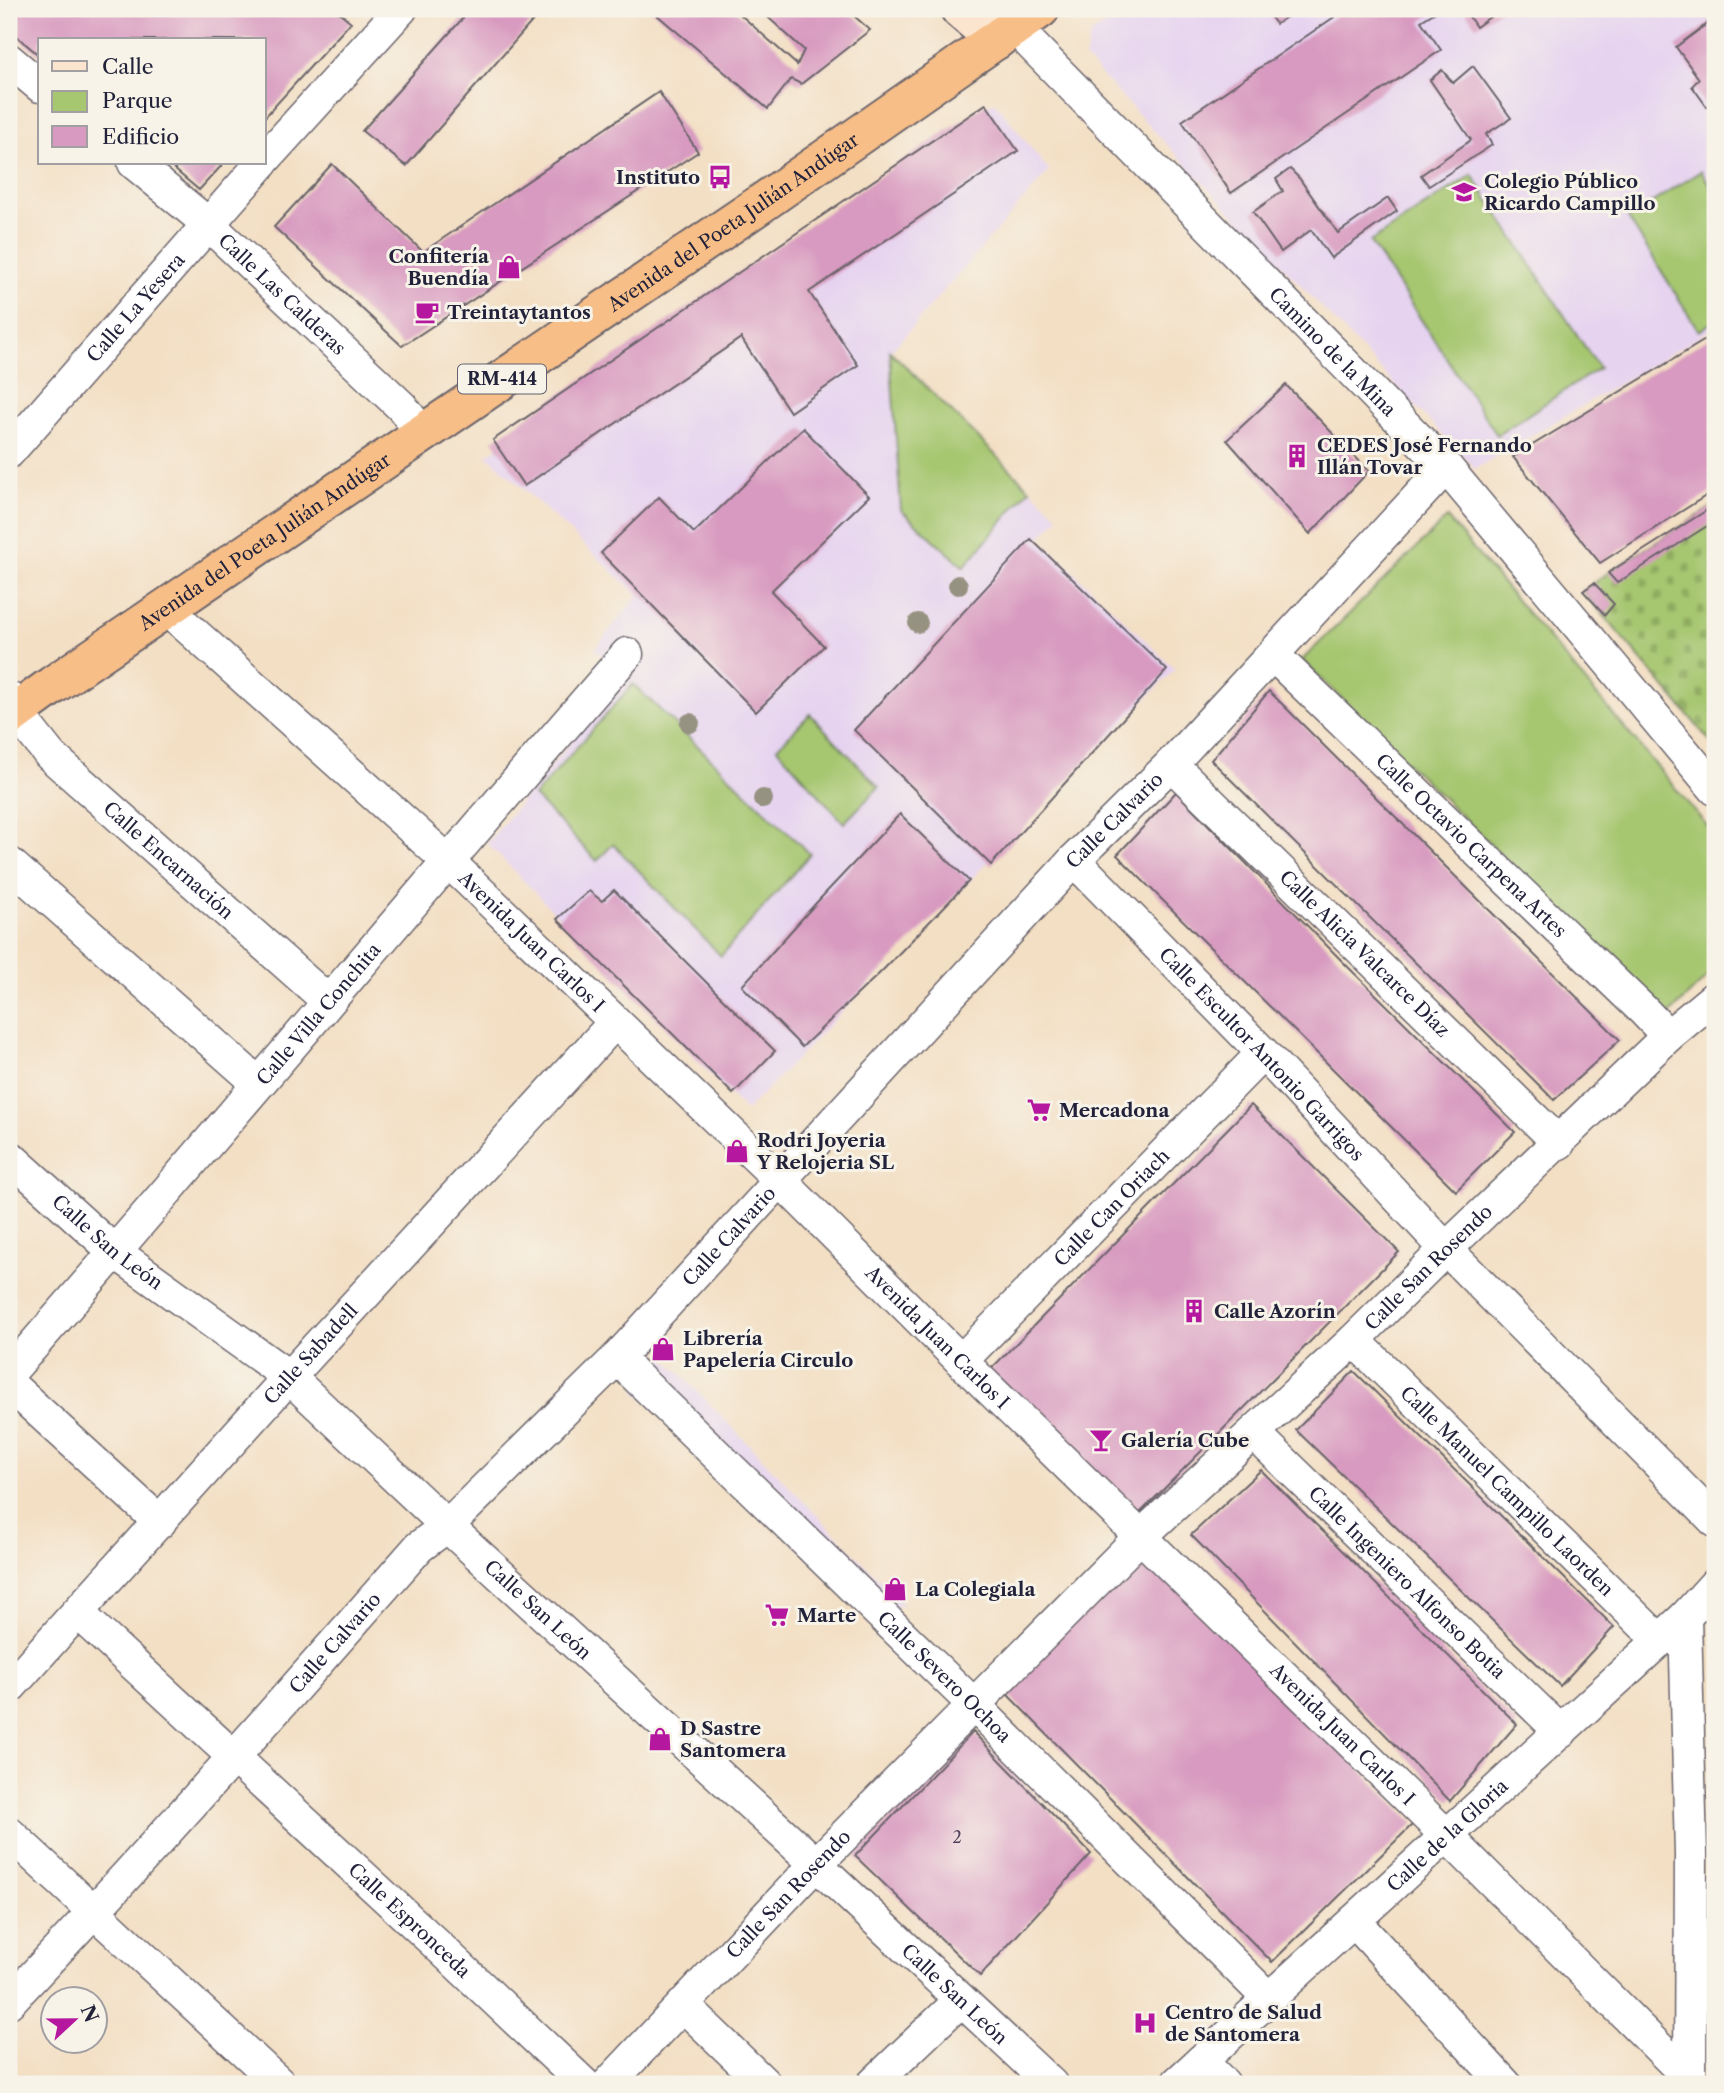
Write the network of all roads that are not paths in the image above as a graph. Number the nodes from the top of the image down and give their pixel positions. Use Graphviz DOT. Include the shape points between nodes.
graph roads {
  1 [pos="400,9"];
  2 [pos="960,9"];
  3 [pos="1017,25"];
  4 [pos="9,60"];
  5 [pos="38,84"];
  6 [pos="266,159"];
  7 [pos="135,164"];
  8 [pos="261,164"];
  9 [pos="208,223"];
  10 [pos="422,433"];
  11 [pos="9,452"];
  12 [pos="1446,467"];
  13 [pos="166,608"];
  14 [pos="627,654"];
  15 [pos="1273,655"];
  16 [pos="11,709"];
  17 [pos="1171,764"];
  18 [pos="1715,789"];
  19 [pos="447,860"];
  20 [pos="1074,860"];
  21 [pos="9,863"];
  22 [pos="1715,997"];
  23 [pos="328,1001"];
  24 [pos="615,1022"];
  25 [pos="1668,1036"];
  26 [pos="1263,1053"];
  27 [pos="258,1083"];
  28 [pos="1559,1143"];
  29 [pos="9,1156"];
  30 [pos="780,1180"];
  31 [pos="1446,1248"];
  32 [pos="115,1252"];
  33 [pos="1354,1340"];
  34 [pos="617,1358"];
  35 [pos="961,1361"];
  36 [pos="9,1373"];
  37 [pos="289,1377"];
  38 [pos="9,1384"];
  39 [pos="1254,1433"];
  40 [pos="1715,1521"];
  41 [pos="160,1522"];
  42 [pos="447,1526"];
  43 [pos="1141,1536"];
  44 [pos="1715,1584"];
  45 [pos="78,1613"];
  46 [pos="1685,1617"];
  47 [pos="1660,1641"];
  48 [pos="9,1688"];
  49 [pos="973,1704"];
  50 [pos="1560,1732"];
  51 [pos="235,1757"];
  52 [pos="9,1833"];
  53 [pos="1447,1836"];
  54 [pos="816,1864"];
  55 [pos="94,1912"];
  56 [pos="1354,1921"];
  57 [pos="1268,1998"];
  58 [pos="961,2000"];
  59 [pos="9,2002"];
  60 [pos="684,2006"];
  61 [pos="1201,2060"];
  62 [pos="1691,2082"];
  63 [pos="280,2084"];
  64 [pos="584,2084"];
  65 [pos="608,2084"];
  66 [pos="765,2084"];
  67 [pos="873,2084"];
  68 [pos="1051,2084"];
  69 [pos="1176,2084"];
  70 [pos="1224,2084"];
  71 [pos="1505,2084"];
  1 -- 6 [label="street, Calle La Yesera"];
  2 -- 3 [label="street"];
  3 -- 10 [label="highway, Avenida del Poeta Julián Andúgar / RM-414"];
  3 -- 12 [label="street, Camino de la Mina"];
  4 -- 5 [label="street"];
  7 -- 9 [label="street, Calle Las Calderas"];
  8 -- 9 [label="street, Calle La Yesera"];
  9 -- 10 [label="street, Calle Las Calderas" via="402,407"];
  9 -- 11 [label="street, Calle La Yesera"];
  10 -- 13 [label="highway, Avenida del Poeta Julián Andúgar / RM-414"];
  12 -- 15 [label="street, Calle Calvario"];
  12 -- 18 [label="street, Camino de la Mina"];
  13 -- 16 [label="highway, Avenida del Poeta Julián Andúgar / RM-414"];
  13 -- 19 [label="street, Avenida Juan Carlos I"];
  14 -- 19 [label="street, Calle Villa Conchita"];
  15 -- 17 [label="street, Calle Calvario"];
  15 -- 25 [label="street, Calle Octavio Carpena Artes"];
  16 -- 23 [label="street, Calle Encarnación" via="50,755"];
  17 -- 20 [label="street, Calle Calvario"];
  17 -- 28 [label="street, Calle Alicia Valcarce Díaz"];
  19 -- 23 [label="street, Calle Villa Conchita"];
  19 -- 24 [label="street, Avenida Juan Carlos I"];
  20 -- 26 [label="street, Calle Escultor Antonio Garrigos"];
  20 -- 30 [label="street, Calle Calvario"];
  21 -- 27 [label="street"];
  22 -- 25 [label="street, Calle San Rosendo"];
  23 -- 27 [label="street, Calle Villa Conchita"];
  24 -- 30 [label="street, Avenida Juan Carlos I"];
  24 -- 37 [label="street, Calle Sabadell"];
  25 -- 28 [label="street, Calle San Rosendo"];
  26 -- 31 [label="street, Calle Escultor Antonio Garrigos"];
  26 -- 35 [label="street, Calle Can Oriach"];
  27 -- 32 [label="street, Calle Villa Conchita"];
  28 -- 31 [label="street, Calle San Rosendo"];
  29 -- 32 [label="street, Calle San León"];
  30 -- 34 [label="street, Calle Calvario"];
  30 -- 35 [label="street, Avenida Juan Carlos I"];
  31 -- 33 [label="street, Calle San Rosendo"];
  31 -- 40 [label="street"];
  32 -- 36 [label="street, Calle Villa Conchita"];
  32 -- 37 [label="street, Calle San León"];
  33 -- 39 [label="street, Calle San Rosendo"];
  33 -- 47 [label="street, Calle Manuel Campillo Laorden"];
  34 -- 42 [label="street, Calle Calvario"];
  34 -- 49 [label="street, Calle Severo Ochoa"];
  35 -- 43 [label="street, Avenida Juan Carlos I"];
  37 -- 41 [label="street, Calle Sabadell"];
  37 -- 42 [label="street, Calle San León"];
  38 -- 41 [label="street"];
  39 -- 43 [label="street, Calle San Rosendo"];
  39 -- 50 [label="street, Calle Ingeniero Alfonso Botia"];
  41 -- 45 [label="street, Calle Sabadell"];
  42 -- 51 [label="street, Calle Calvario" via="419,1547"];
  42 -- 54 [label="street, Calle San León"];
  43 -- 49 [label="street, Calle San Rosendo"];
  43 -- 53 [label="street, Avenida Juan Carlos I"];
  44 -- 46 [label="street, Calle de la Gloria"];
  45 -- 48 [label="street, Calle Sabadell"];
  45 -- 51 [label="street, Calle Espronceda"];
  46 -- 47 [label="street, Calle de la Gloria"];
  46 -- 62 [label="street"];
  47 -- 50 [label="street, Calle de la Gloria"];
  49 -- 54 [label="street, Calle San Rosendo"];
  49 -- 57 [label="street, Calle Severo Ochoa"];
  50 -- 53 [label="street, Calle de la Gloria"];
  51 -- 55 [label="street, Calle Calvario"];
  51 -- 64 [label="street, Calle Espronceda"];
  52 -- 55 [label="street"];
  53 -- 56 [label="street, Calle de la Gloria"];
  53 -- 62 [label="street, Avenida Juan Carlos I"];
  54 -- 58 [label="street, Calle San León"];
  54 -- 60 [label="street, Calle San Rosendo"];
  55 -- 59 [label="street, Calle Calvario"];
  55 -- 63 [label="street"];
  56 -- 57 [label="street, Calle de la Gloria"];
  56 -- 71 [label="street"];
  57 -- 61 [label="street, Calle de la Gloria"];
  58 -- 67 [label="street"];
  58 -- 68 [label="street, Calle San León"];
  60 -- 65 [label="street, Calle San Rosendo"];
  60 -- 66 [label="street"];
  61 -- 69 [label="street, Calle de la Gloria"];
  61 -- 70 [label="street"];
}
